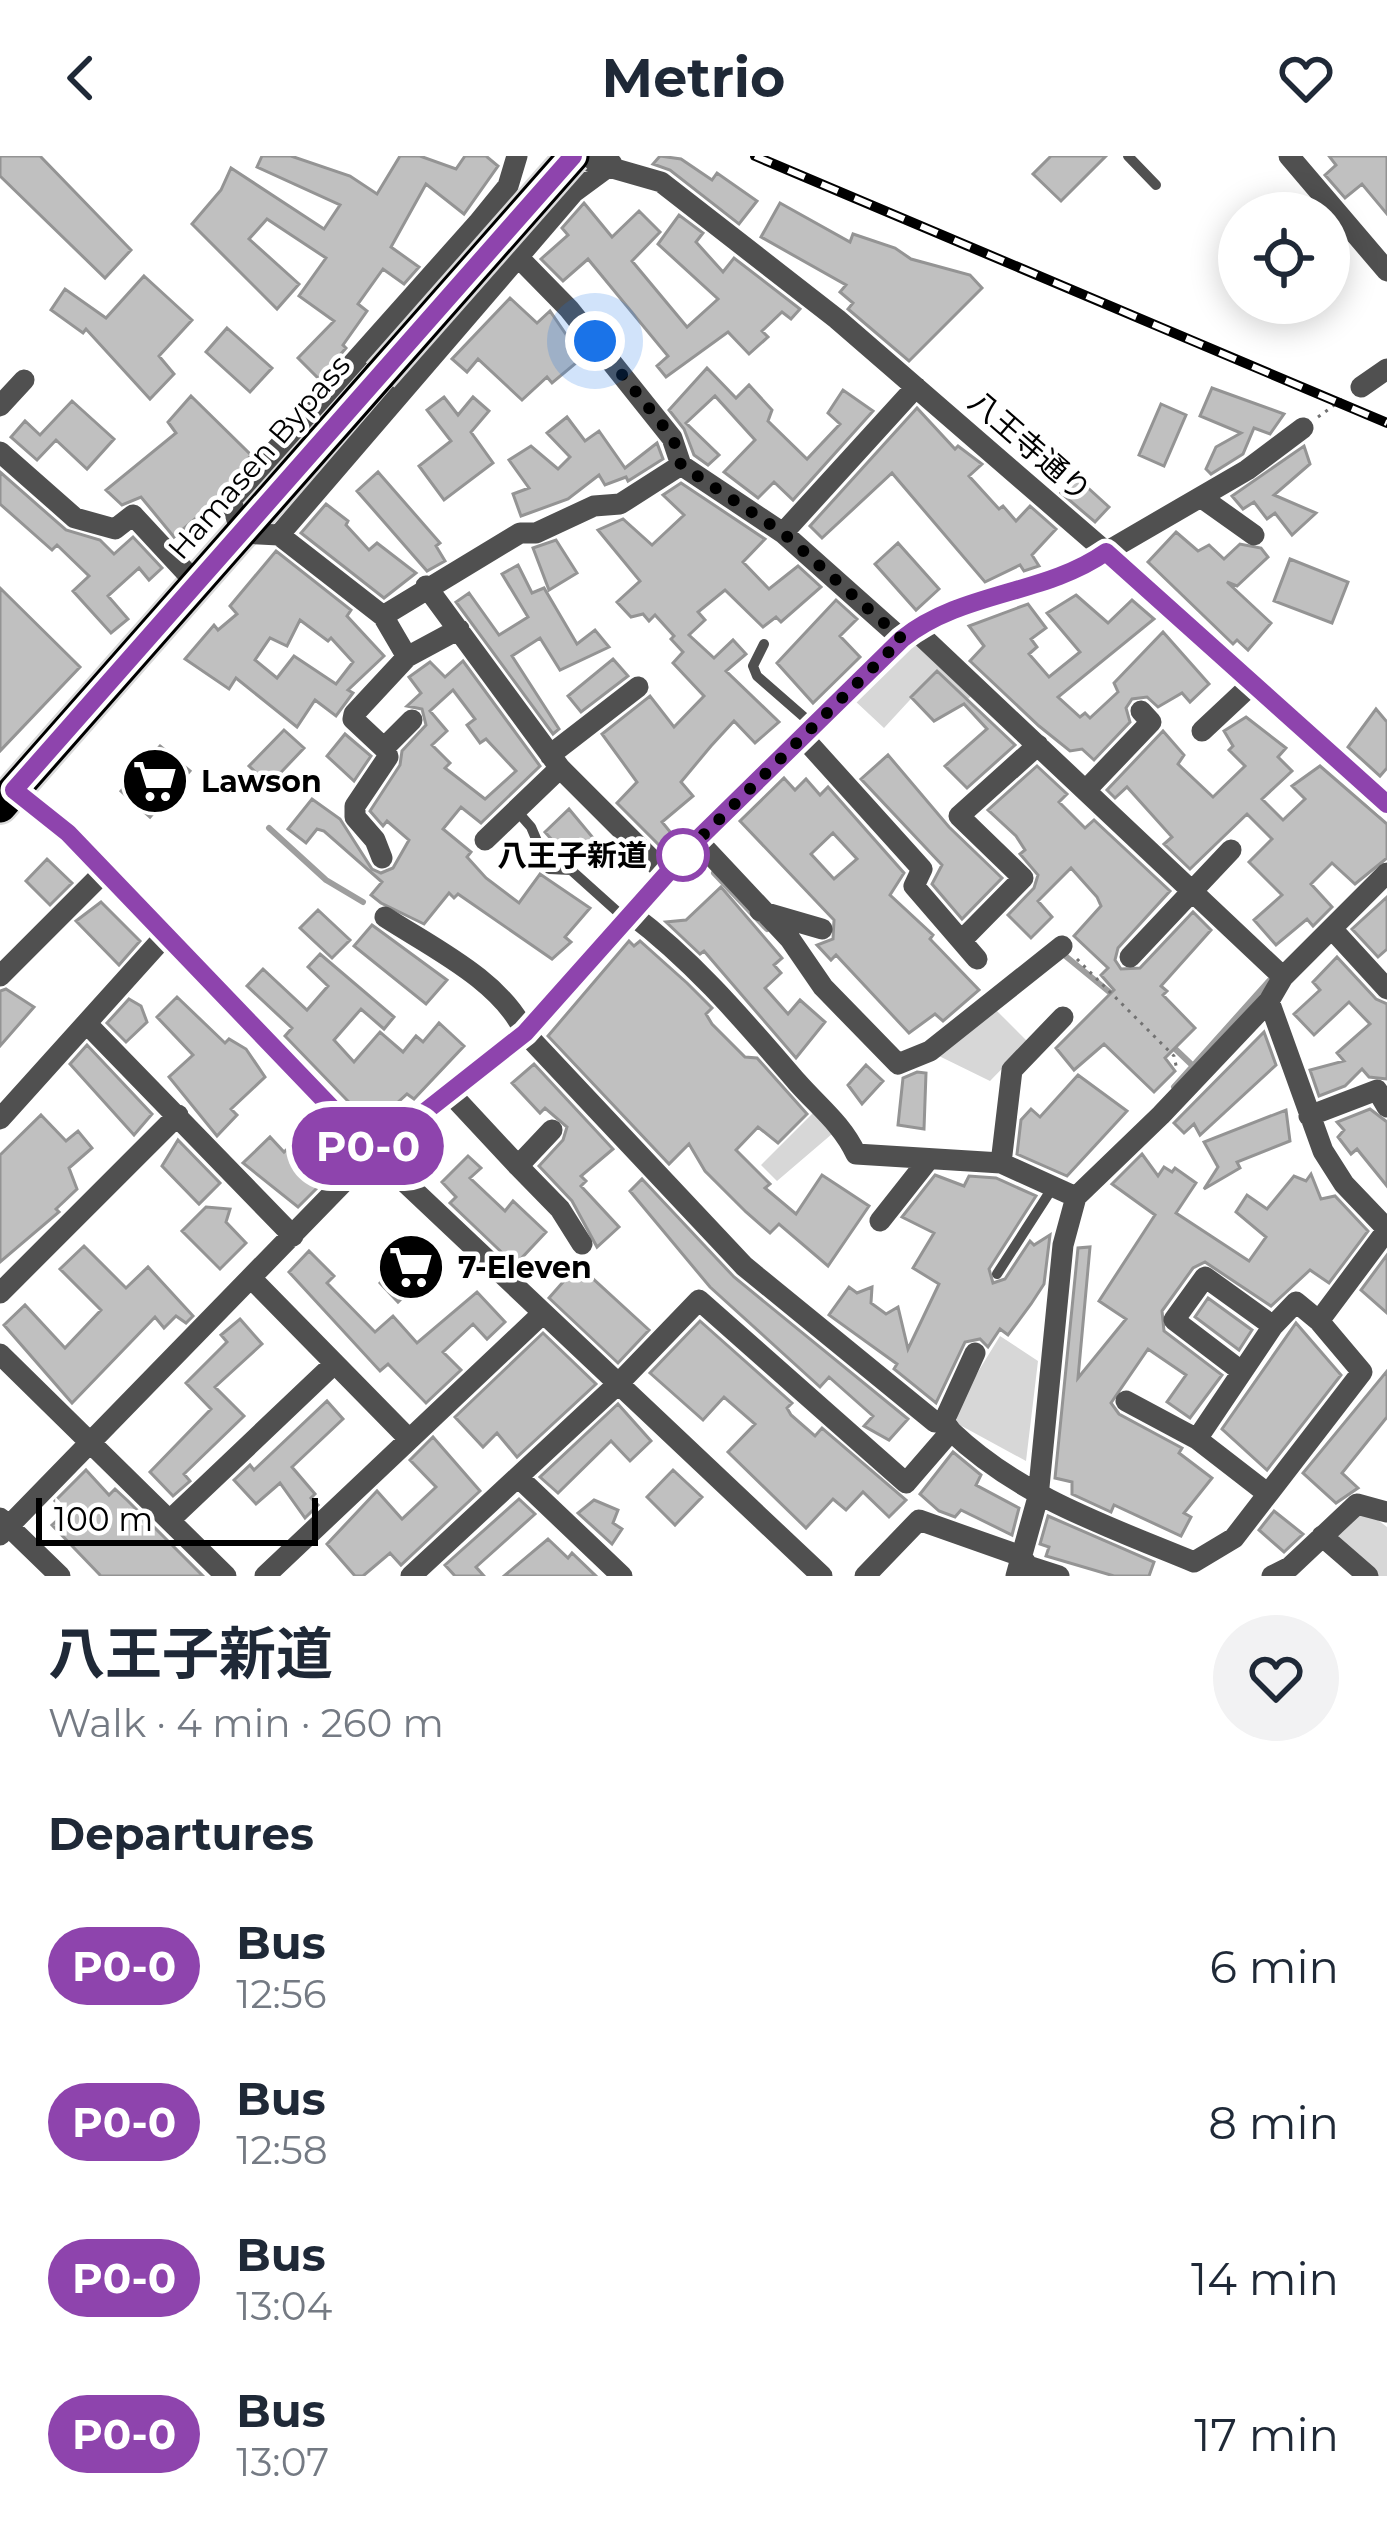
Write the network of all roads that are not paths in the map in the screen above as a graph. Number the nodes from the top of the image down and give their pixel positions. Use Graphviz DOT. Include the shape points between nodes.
graph roads {
  1 [pos="517,156"];
  2 [pos="572,156"];
  3 [pos="1128,156"];
  4 [pos="1289,156"];
  5 [pos="612,164"];
  6 [pos="1156,185"];
  7 [pos="517,256"];
  8 [pos="1387,271"];
  9 [pos="1387,369"];
  10 [pos="23,380"];
  11 [pos="916,387"];
  12 [pos="1360,387"];
  13 [pos="0,406"];
  14 [pos="1303,428"];
  15 [pos="0,452"];
  16 [pos="681,465"];
  17 [pos="1202,498"];
  18 [pos="241,533"];
  19 [pos="783,533"];
  20 [pos="278,535"];
  21 [pos="1254,535"];
  22 [pos="1106,552"];
  23 [pos="196,583"];
  24 [pos="426,586"];
  25 [pos="383,616"];
  26 [pos="459,629"];
  27 [pos="908,634"];
  28 [pos="764,644"];
  29 [pos="407,657"];
  30 [pos="1250,686"];
  31 [pos="638,687"];
  32 [pos="1142,711"];
  33 [pos="412,720"];
  34 [pos="807,729"];
  35 [pos="1202,730"];
  36 [pos="1038,745"];
  37 [pos="385,749"];
  38 [pos="555,762"];
  39 [pos="1086,790"];
  40 [pos="5,792"];
  41 [pos="1387,804"];
  42 [pos="516,810"];
  43 [pos="485,840"];
  44 [pos="697,840"];
  45 [pos="1231,850"];
  46 [pos="382,858"];
  47 [pos="104,872"];
  48 [pos="1387,873"];
  49 [pos="667,874"];
  50 [pos="1194,891"];
  51 [pos="760,911"];
  52 [pos="631,914"];
  53 [pos="385,917"];
  54 [pos="822,928"];
  55 [pos="1333,930"];
  56 [pos="164,937"];
  57 [pos="962,940"];
  58 [pos="1062,946"];
  59 [pos="1130,957"];
  60 [pos="977,959"];
  61 [pos="0,976"];
  62 [pos="1283,977"];
  63 [pos="1387,989"];
  64 [pos="1269,1001"];
  65 [pos="1063,1016"];
  66 [pos="89,1026"];
  67 [pos="525,1033"];
  68 [pos="451,1094"];
  69 [pos="1387,1107"];
  70 [pos="178,1115"];
  71 [pos="1309,1116"];
  72 [pos="0,1119"];
  73 [pos="552,1130"];
  74 [pos="374,1152"];
  75 [pos="929,1159"];
  76 [pos="1001,1163"];
  77 [pos="518,1166"];
  78 [pos="1053,1186"];
  79 [pos="1076,1197"];
  80 [pos="880,1221"];
  81 [pos="1387,1230"];
  82 [pos="293,1236"];
  83 [pos="582,1244"];
  84 [pos="998,1274"];
  85 [pos="251,1278"];
  86 [pos="0,1293"];
  87 [pos="541,1315"];
  88 [pos="1318,1321"];
  89 [pos="1273,1326"];
  90 [pos="975,1353"];
  91 [pos="0,1354"];
  92 [pos="334,1364"];
  93 [pos="1241,1371"];
  94 [pos="620,1383"];
  95 [pos="1126,1401"];
  96 [pos="948,1426"];
  97 [pos="409,1438"];
  98 [pos="1197,1439"];
  99 [pos="88,1443"];
  100 [pos="519,1478"];
  101 [pos="906,1483"];
  102 [pos="1268,1494"];
  103 [pos="1038,1497"];
  104 [pos="1387,1512"];
  105 [pos="172,1518"];
  106 [pos="920,1520"];
  107 [pos="3,1526"];
  108 [pos="1322,1536"];
  109 [pos="1018,1566"];
  110 [pos="424,1572"];
  111 [pos="60,1576"];
  112 [pos="226,1576"];
  113 [pos="265,1576"];
  114 [pos="622,1576"];
  115 [pos="822,1576"];
  116 [pos="865,1576"];
  117 [pos="1060,1576"];
  118 [pos="1272,1576"];
  119 [pos="1368,1576"];
  1 -- 18 [label="street" via="508,186 478,223 231,500"];
  2 -- 5 [label="street, 八王寺通り"];
  2 -- 18 [label="highway, Hamasen Bypass, bridge"];
  3 -- 6 [label="lane"];
  4 -- 8 [label="street"];
  5 -- 7 [label="street" via="574,192"];
  5 -- 11 [label="street, 八王寺通り" via="662,182"];
  7 -- 16 [label="street" via="673,438"];
  7 -- 20 [label="street"];
  9 -- 12 [label="street"];
  10 -- 13 [label="street"];
  11 -- 19 [label="street"];
  11 -- 22 [label="street, 八王寺通り"];
  14 -- 17 [label="street"];
  15 -- 23 [label="street" via="75,518 115,530 133,515"];
  16 -- 19 [label="street"];
  16 -- 24 [label="street" via="620,504 520,533"];
  17 -- 21 [label="street"];
  17 -- 22 [label="street"];
  18 -- 20 [label="street"];
  18 -- 23 [label="highway, Hamasen Bypass"];
  19 -- 27 [label="street"];
  20 -- 25 [label="street"];
  22 -- 27 [label="street" via="1081,570 968,604"];
  22 -- 30 [label="street, 八王寺通り"];
  23 -- 40 [label="highway, Hamasen Bypass"];
  24 -- 25 [label="street"];
  24 -- 26 [label="street"];
  25 -- 29 [label="street"];
  26 -- 29 [label="street"];
  26 -- 38 [label="street"];
  27 -- 34 [label="street"];
  27 -- 36 [label="street"];
  28 -- 34 [label="lane" via="753,666 757,676"];
  29 -- 37 [label="street" via="353,717"];
  30 -- 35 [label="street"];
  30 -- 41 [label="street, 八王寺通り"];
  31 -- 38 [label="street"];
  32 -- 39 [label="street" via="1151,722"];
  33 -- 37 [label="street"];
  34 -- 44 [label="street"];
  34 -- 57 [label="street" via="922,869 914,886"];
  36 -- 39 [label="street"];
  36 -- 57 [label="street" via="959,816 1023,878"];
  37 -- 46 [label="street" via="386,762 355,806"];
  38 -- 42 [label="street"];
  38 -- 49 [label="street"];
  39 -- 50 [label="street"];
  40 -- 47 [label="street" via="68,833"];
  42 -- 43 [label="street"];
  42 -- 52 [label="lane" via="549,869 571,870 620,914"];
  44 -- 49 [label="street"];
  44 -- 51 [label="street"];
  45 -- 50 [label="street"];
  47 -- 56 [label="street"];
  47 -- 61 [label="street"];
  48 -- 55 [label="street"];
  49 -- 52 [label="street"];
  50 -- 59 [label="street"];
  50 -- 62 [label="street"];
  51 -- 54 [label="street"];
  51 -- 58 [label="street" via="898,1064 930,1052"];
  52 -- 67 [label="street"];
  52 -- 75 [label="street" via="745,1019 856,1154"];
  53 -- 67 [label="street" via="471,974"];
  55 -- 62 [label="street"];
  55 -- 63 [label="street"];
  56 -- 66 [label="street"];
  56 -- 74 [label="street"];
  57 -- 60 [label="street"];
  62 -- 64 [label="street"];
  64 -- 71 [label="street"];
  64 -- 79 [label="street"];
  65 -- 76 [label="street" via="1012,1070"];
  66 -- 70 [label="street"];
  66 -- 72 [label="street"];
  67 -- 68 [label="street"];
  67 -- 96 [label="street" via="744,1266"];
  68 -- 74 [label="street"];
  68 -- 77 [label="street"];
  69 -- 71 [label="street" via="1377,1090"];
  70 -- 82 [label="street"];
  70 -- 86 [label="street"];
  71 -- 81 [label="street" via="1344,1184"];
  73 -- 77 [label="street"];
  74 -- 82 [label="street"];
  74 -- 87 [label="street"];
  75 -- 76 [label="street"];
  75 -- 80 [label="street"];
  76 -- 78 [label="street"];
  77 -- 83 [label="street"];
  78 -- 79 [label="street"];
  78 -- 84 [label="lane"];
  79 -- 103 [label="street" via="1063,1246"];
  81 -- 88 [label="street"];
  82 -- 85 [label="street"];
  85 -- 92 [label="street"];
  85 -- 99 [label="street"];
  87 -- 94 [label="street"];
  87 -- 97 [label="street"];
  88 -- 89 [label="street" via="1296,1302"];
  88 -- 102 [label="street" via="1362,1372"];
  89 -- 93 [label="street"];
  89 -- 93 [label="street" via="1205,1277 1174,1320"];
  90 -- 96 [label="street"];
  91 -- 99 [label="street"];
  92 -- 97 [label="street"];
  92 -- 105 [label="street"];
  93 -- 98 [label="street"];
  94 -- 100 [label="street"];
  94 -- 101 [label="street" via="699,1300"];
  94 -- 115 [label="street"];
  95 -- 98 [label="street"];
  96 -- 101 [label="street"];
  96 -- 103 [label="street" via="988,1467"];
  97 -- 113 [label="street"];
  98 -- 102 [label="street"];
  99 -- 105 [label="street"];
  99 -- 107 [label="street"];
  100 -- 110 [label="street"];
  100 -- 114 [label="street"];
  101 -- 106 [label="street"];
  102 -- 103 [label="street" via="1234,1538 1195,1562"];
  103 -- 109 [label="street"];
  104 -- 108 [label="street" via="1357,1504"];
  105 -- 112 [label="street"];
  106 -- 109 [label="street"];
  106 -- 116 [label="street"];
  107 -- 111 [label="street"];
  108 -- 118 [label="street"];
  108 -- 119 [label="street"];
  109 -- 117 [label="street"];
}
